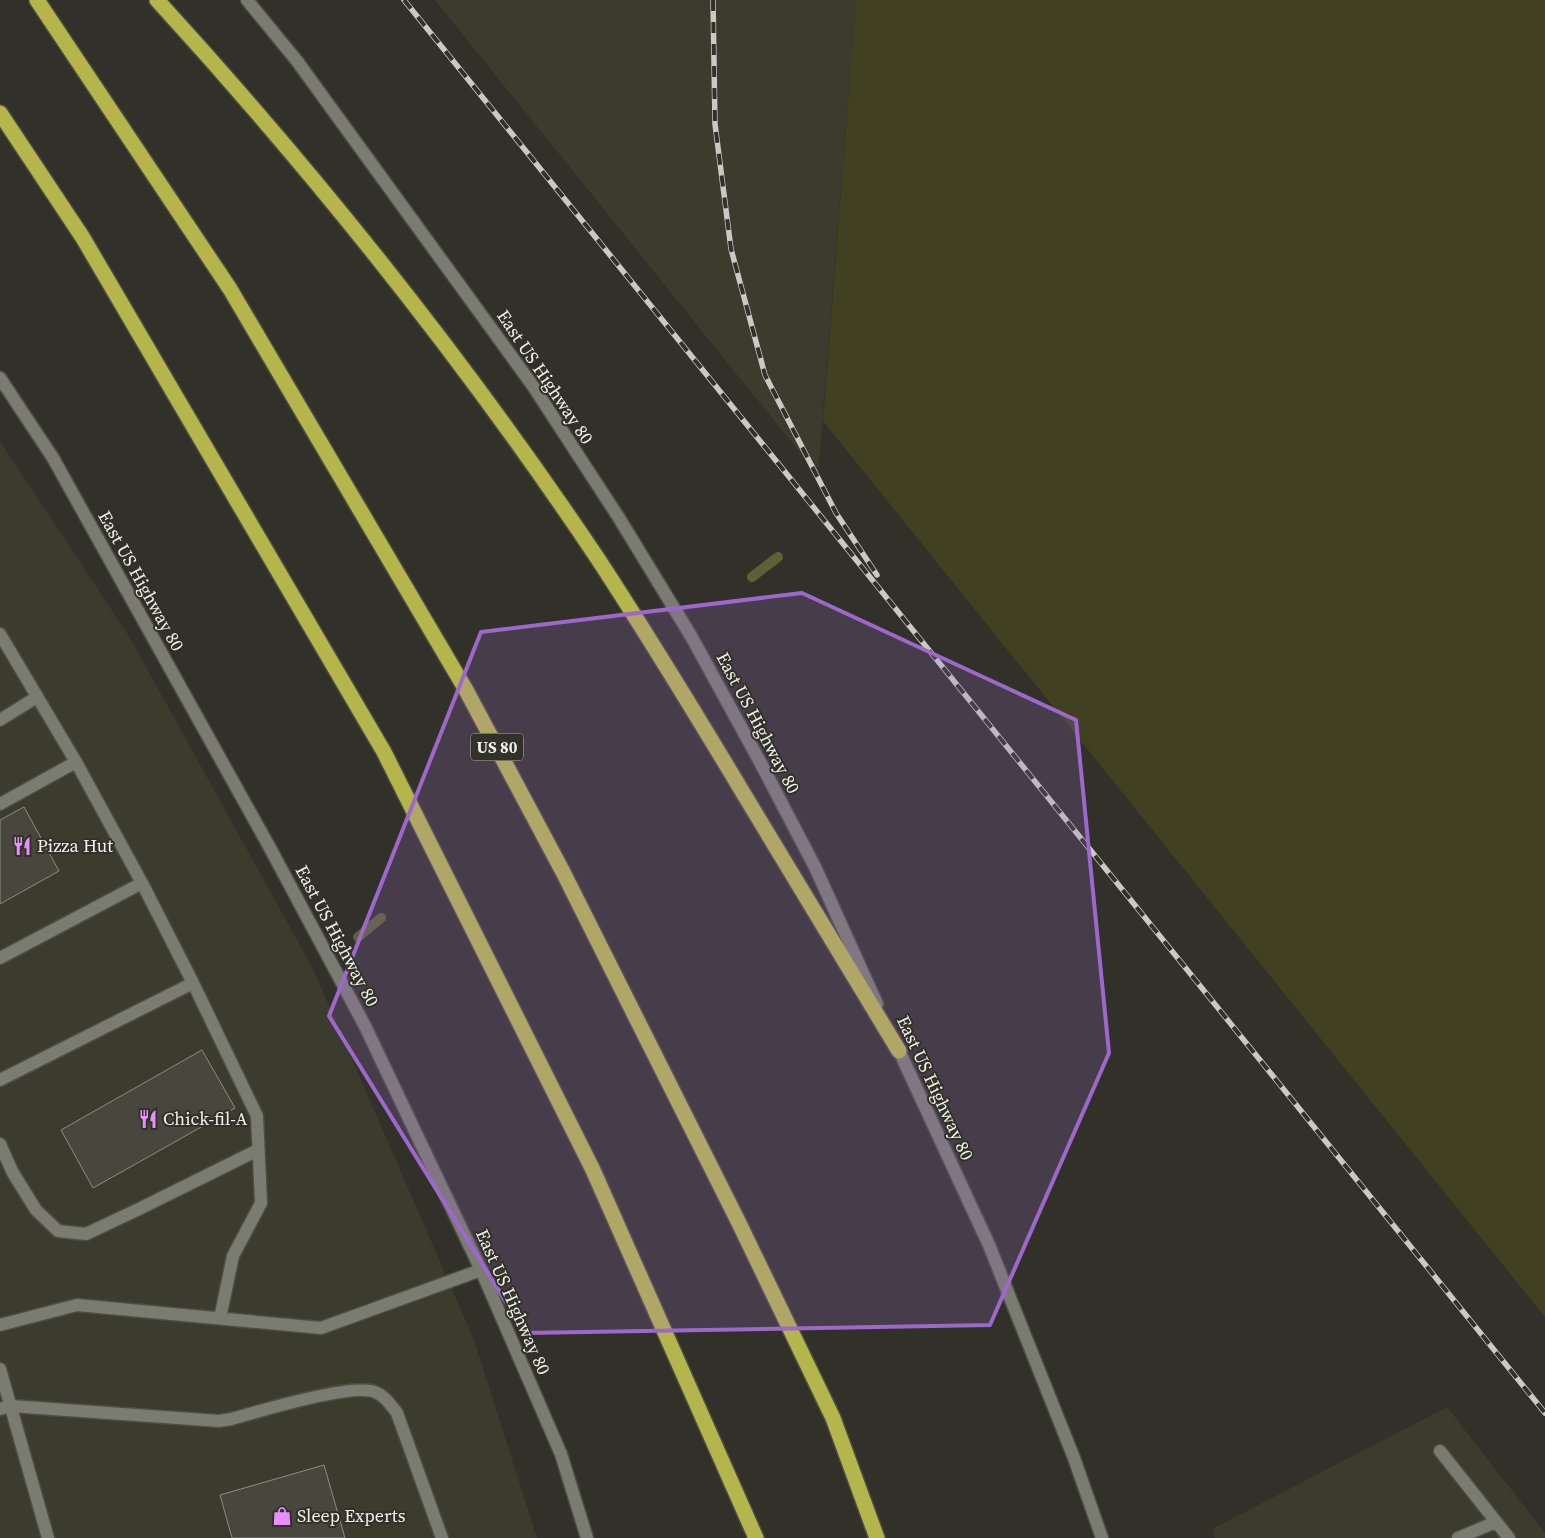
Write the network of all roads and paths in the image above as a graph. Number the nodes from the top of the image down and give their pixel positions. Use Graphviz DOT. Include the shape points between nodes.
graph roads {
  1 [pos="37,0"];
  2 [pos="157,0"];
  3 [pos="247,0"];
  4 [pos="0,113"];
  5 [pos="0,378"];
  6 [pos="0,634"];
  7 [pos="37,697"];
  8 [pos="0,720"];
  9 [pos="76,762"];
  10 [pos="0,804"];
  11 [pos="142,883"];
  12 [pos="0,958"];
  13 [pos="193,983"];
  14 [pos="899,1051"];
  15 [pos="0,1080"];
  16 [pos="0,1144"];
  17 [pos="258,1150"];
  18 [pos="481,1270"];
  19 [pos="220,1318"];
  20 [pos="0,1325"];
  21 [pos="0,1369"];
  22 [pos="5,1408"];
  23 [pos="1440,1452"];
  24 [pos="1496,1522"];
  25 [pos="48,1538"];
  26 [pos="442,1538"];
  27 [pos="587,1538"];
  28 [pos="756,1538"];
  29 [pos="877,1538"];
  30 [pos="1102,1538"];
  31 [pos="1458,1538"];
  32 [pos="1509,1538"];
  1 -- 29 [label="highway, US 80" via="230,289 466,690 563,872 738,1221 832,1418"];
  2 -- 14 [label="highway" via="317,183 409,297 507,429 598,560 695,712"];
  3 -- 14 [label="main road, East US Highway 80" via="297,62 533,386 619,518 691,636 759,760 814,867"];
  4 -- 28 [label="highway" via="84,238 384,752 593,1170"];
  5 -- 18 [label="main road, East US Highway 80" via="53,458 270,848 365,1026"];
  6 -- 7 [label="main road"];
  7 -- 8 [label="main road"];
  7 -- 9 [label="main road"];
  9 -- 10 [label="main road"];
  9 -- 11 [label="main road"];
  11 -- 12 [label="main road"];
  11 -- 13 [label="main road"];
  13 -- 15 [label="main road"];
  13 -- 17 [label="main road" via="257,1116"];
  14 -- 30 [label="main road, East US Highway 80" via="989,1245 1074,1458"];
  16 -- 17 [label="main road" via="36,1210 58,1231 86,1234"];
  17 -- 19 [label="main road" via="261,1203 233,1256"];
  18 -- 19 [label="main road" via="321,1328"];
  18 -- 27 [label="main road, East US Highway 80" via="560,1454"];
  19 -- 20 [label="main road" via="77,1305"];
  21 -- 22 [label="main road"];
  22 -- 25 [label="main road"];
  22 -- 26 [label="main road" via="218,1420 310,1398 354,1390 374,1391 386,1399 397,1413"];
  23 -- 24 [label="main road"];
  24 -- 31 [label="main road"];
  24 -- 32 [label="main road"];
}
